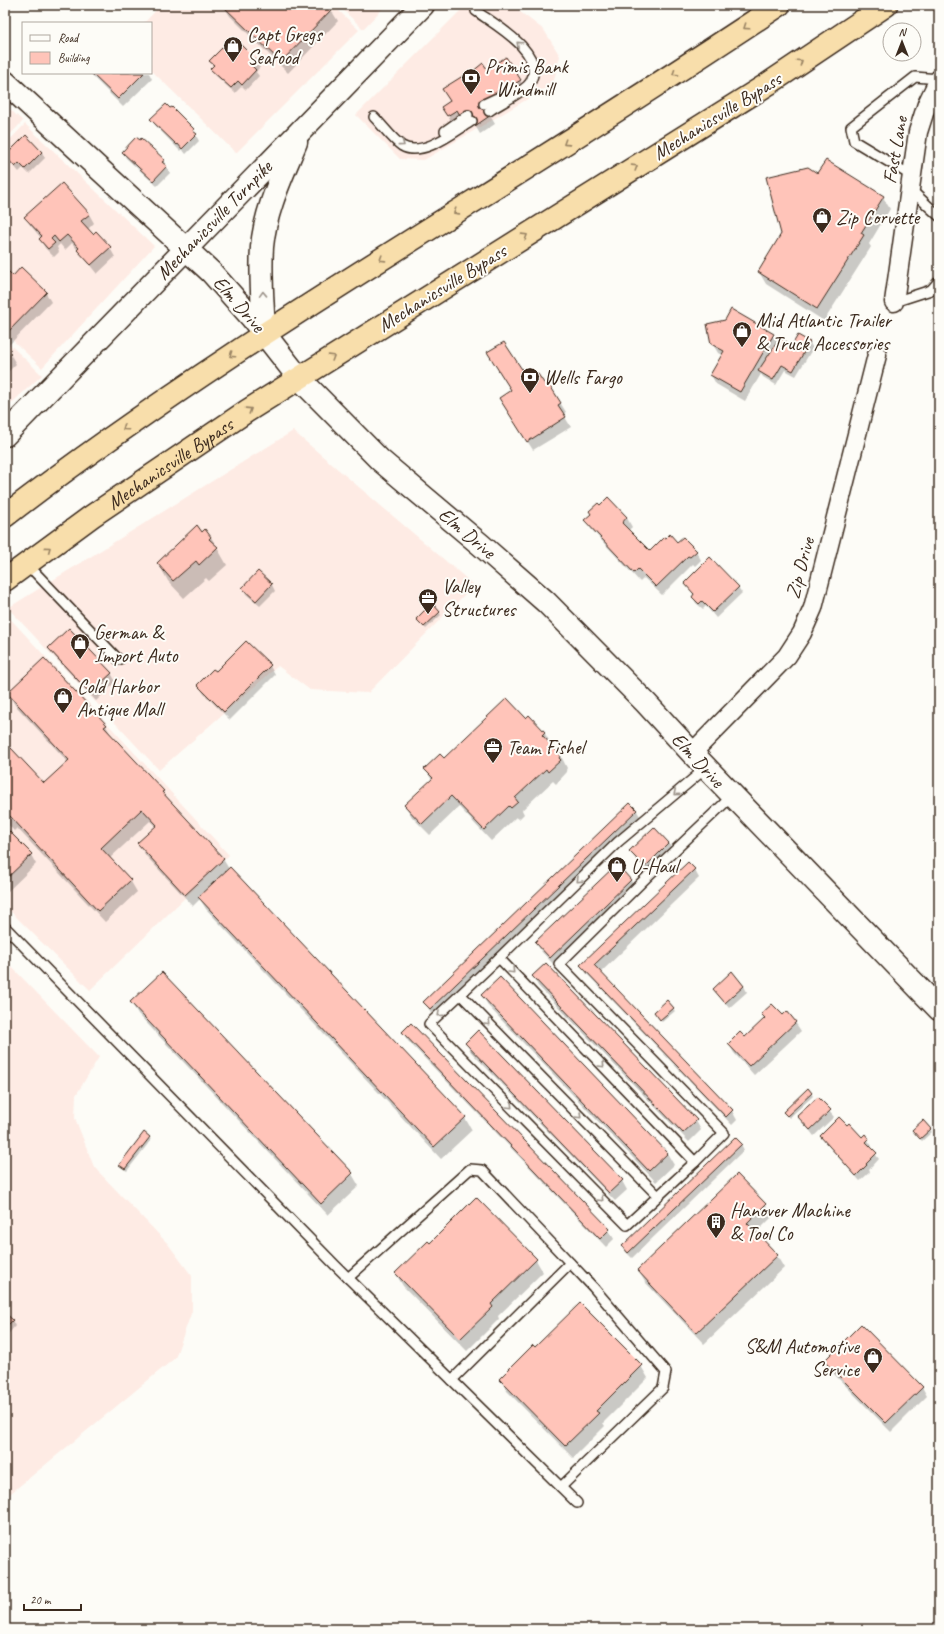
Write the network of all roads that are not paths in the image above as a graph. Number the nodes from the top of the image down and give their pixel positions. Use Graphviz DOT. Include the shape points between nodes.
graph roads {
  1 [pos="423,5"];
  2 [pos="779,5"];
  3 [pos="886,5"];
  4 [pos="476,11"];
  5 [pos="939,79"];
  6 [pos="5,82"];
  7 [pos="487,108"];
  8 [pos="374,117"];
  9 [pos="470,118"];
  10 [pos="299,133"];
  11 [pos="911,182"];
  12 [pos="939,216"];
  13 [pos="185,249"];
  14 [pos="939,281"];
  15 [pos="894,302"];
  16 [pos="264,333"];
  17 [pos="877,355"];
  18 [pos="299,378"];
  19 [pos="5,435"];
  20 [pos="5,516"];
  21 [pos="26,564"];
  22 [pos="5,580"];
  23 [pos="119,660"];
  24 [pos="699,761"];
  25 [pos="732,796"];
  26 [pos="5,927"];
  27 [pos="499,958"];
  28 [pos="461,995"];
  29 [pos="939,1010"];
  30 [pos="695,1162"];
  31 [pos="658,1196"];
  32 [pos="570,1263"];
  33 [pos="348,1278"];
  34 [pos="452,1380"];
  35 [pos="561,1487"];
  36 [pos="577,1503"];
  1 -- 10 [label="street, Mechanicsville Turnpike"];
  2 -- 16 [label="highway, one-way" via="532,165"];
  18 -- 3 [label="highway, Mechanicsville Bypass, one-way" via="762,88"];
  7 -- 4 [label="lane, one-way" via="523,89 531,81 534,70 526,50"];
  5 -- 11 [label="street, Fast Lane" via="918,132"];
  5 -- 11 [label="lane" via="915,77 851,127 854,141"];
  6 -- 13 [label="street, Elm Drive"];
  8 -- 9 [label="lane, one-way" via="401,145 417,150 427,148"];
  10 -- 13 [label="street, Mechanicsville Turnpike"];
  16 -- 10 [label="street, one-way" via="262,262 265,230 280,181"];
  11 -- 12 [label="lane"];
  11 -- 15 [label="street, Fast Lane"];
  13 -- 16 [label="street, Elm Drive" via="211,272"];
  13 -- 19 [label="street, Mechanicsville Turnpike"];
  14 -- 15 [label="lane" via="931,290"];
  16 -- 18 [label="street, Elm Drive"];
  16 -- 20 [label="highway, one-way" via="105,442"];
  17 -- 24 [label="street, Zip Drive" via="813,608 802,633"];
  21 -- 18 [label="highway, Mechanicsville Bypass, one-way" via="162,468"];
  18 -- 24 [label="street, Elm Drive" via="380,460 546,602 646,703"];
  21 -- 22 [label="highway, Mechanicsville Bypass"];
  21 -- 23 [label="lane"];
  24 -- 25 [label="street, Elm Drive"];
  24 -- 27 [label="lane, one-way"];
  25 -- 29 [label="street, Elm Drive"];
  25 -- 30 [label="lane" via="559,964 724,1133"];
  26 -- 33 [label="lane"];
  27 -- 28 [label="lane"];
  27 -- 30 [label="lane, one-way"];
  28 -- 31 [label="lane, one-way"];
  28 -- 31 [label="lane, one-way" via="429,1024 627,1225"];
  30 -- 31 [label="lane"];
  32 -- 33 [label="lane" via="482,1170 470,1170"];
  32 -- 34 [label="lane"];
  32 -- 35 [label="lane" via="666,1372 663,1388"];
  33 -- 34 [label="lane"];
  34 -- 35 [label="lane"];
  35 -- 36 [label="lane"];
}
